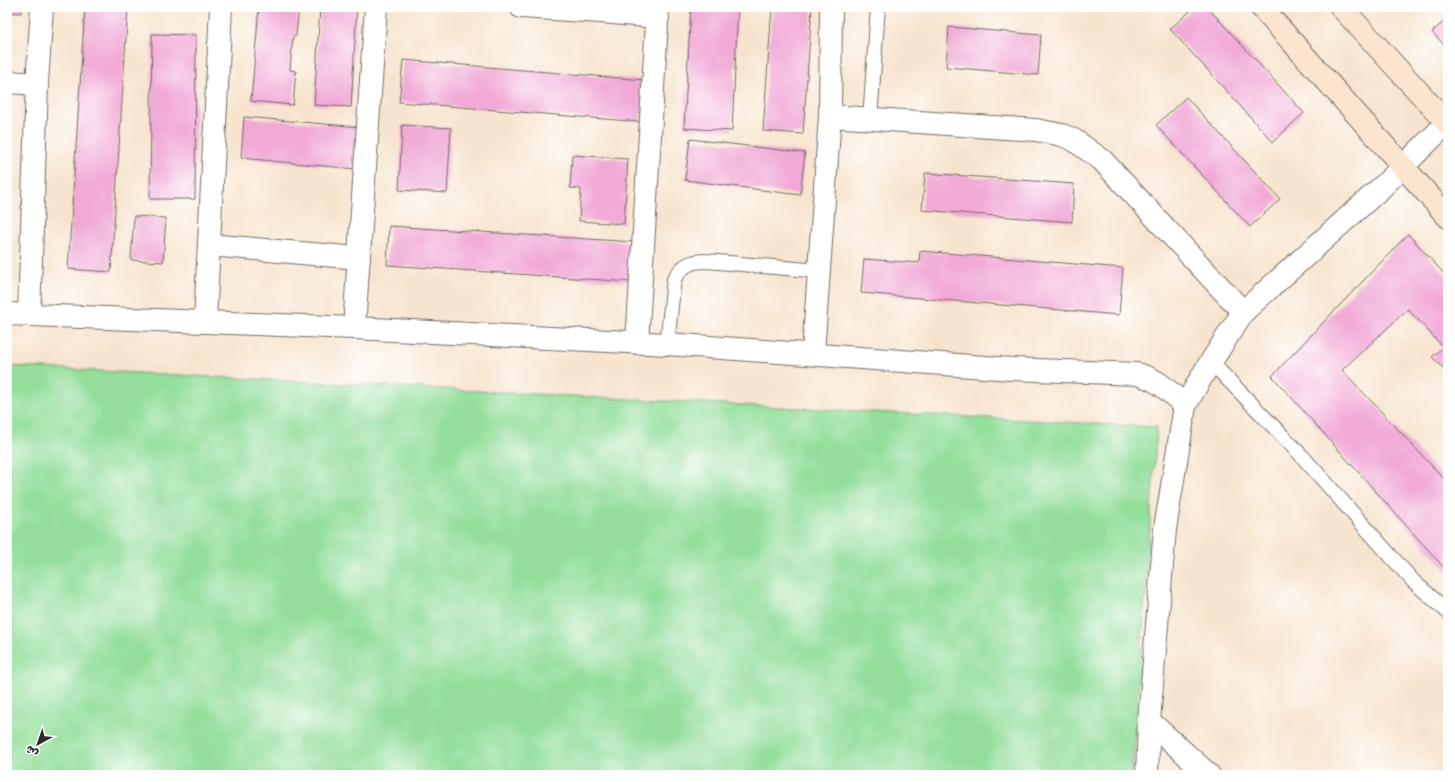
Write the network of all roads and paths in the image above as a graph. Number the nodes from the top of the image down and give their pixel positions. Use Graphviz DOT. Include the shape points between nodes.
graph roads {
  1 [pos="42,7"];
  2 [pos="221,7"];
  3 [pos="376,7"];
  4 [pos="521,7"];
  5 [pos="831,7"];
  6 [pos="878,7"];
  7 [pos="1261,7"];
  8 [pos="1341,7"];
  9 [pos="658,12"];
  10 [pos="7,82"];
  11 [pos="37,84"];
  12 [pos="830,116"];
  13 [pos="870,119"];
  14 [pos="1448,123"];
  15 [pos="1402,166"];
  16 [pos="1448,217"];
  17 [pos="209,245"];
  18 [pos="359,258"];
  19 [pos="819,271"];
  20 [pos="1244,312"];
  21 [pos="7,314"];
  22 [pos="29,315"];
  23 [pos="205,322"];
  24 [pos="354,328"];
  25 [pos="636,343"];
  26 [pos="667,344"];
  27 [pos="813,354"];
  28 [pos="1212,362"];
  29 [pos="1185,406"];
  30 [pos="1448,612"];
  31 [pos="1149,721"];
  32 [pos="1146,775"];
  33 [pos="1209,775"];
  1 -- 11 [label="street"];
  2 -- 17 [label="street"];
  3 -- 18 [label="street"];
  4 -- 9 [label="street" via="601,12"];
  5 -- 12 [label="street"];
  6 -- 13 [label="lane"];
  7 -- 15 [label="street"];
  8 -- 14 [label="street"];
  9 -- 25 [label="street"];
  10 -- 11 [label="street"];
  11 -- 22 [label="street"];
  12 -- 13 [label="street"];
  12 -- 19 [label="street"];
  13 -- 20 [label="street" via="1036,130 1062,134 1074,140 1102,160"];
  14 -- 15 [label="street"];
  15 -- 16 [label="street"];
  15 -- 20 [label="street"];
  17 -- 18 [label="street"];
  17 -- 23 [label="street"];
  18 -- 24 [label="street"];
  19 -- 26 [label="lane" via="707,261 687,264 674,279"];
  19 -- 27 [label="street"];
  20 -- 28 [label="street"];
  21 -- 22 [label="street"];
  22 -- 23 [label="street"];
  23 -- 24 [label="street"];
  24 -- 25 [label="street"];
  25 -- 26 [label="street"];
  26 -- 27 [label="street"];
  27 -- 29 [label="street" via="1012,369 1137,374 1160,383"];
  28 -- 29 [label="street"];
  28 -- 30 [label="lane" via="1301,455 1413,582"];
  29 -- 31 [label="street" via="1165,529"];
  31 -- 32 [label="street"];
  31 -- 33 [label="street"];
}
